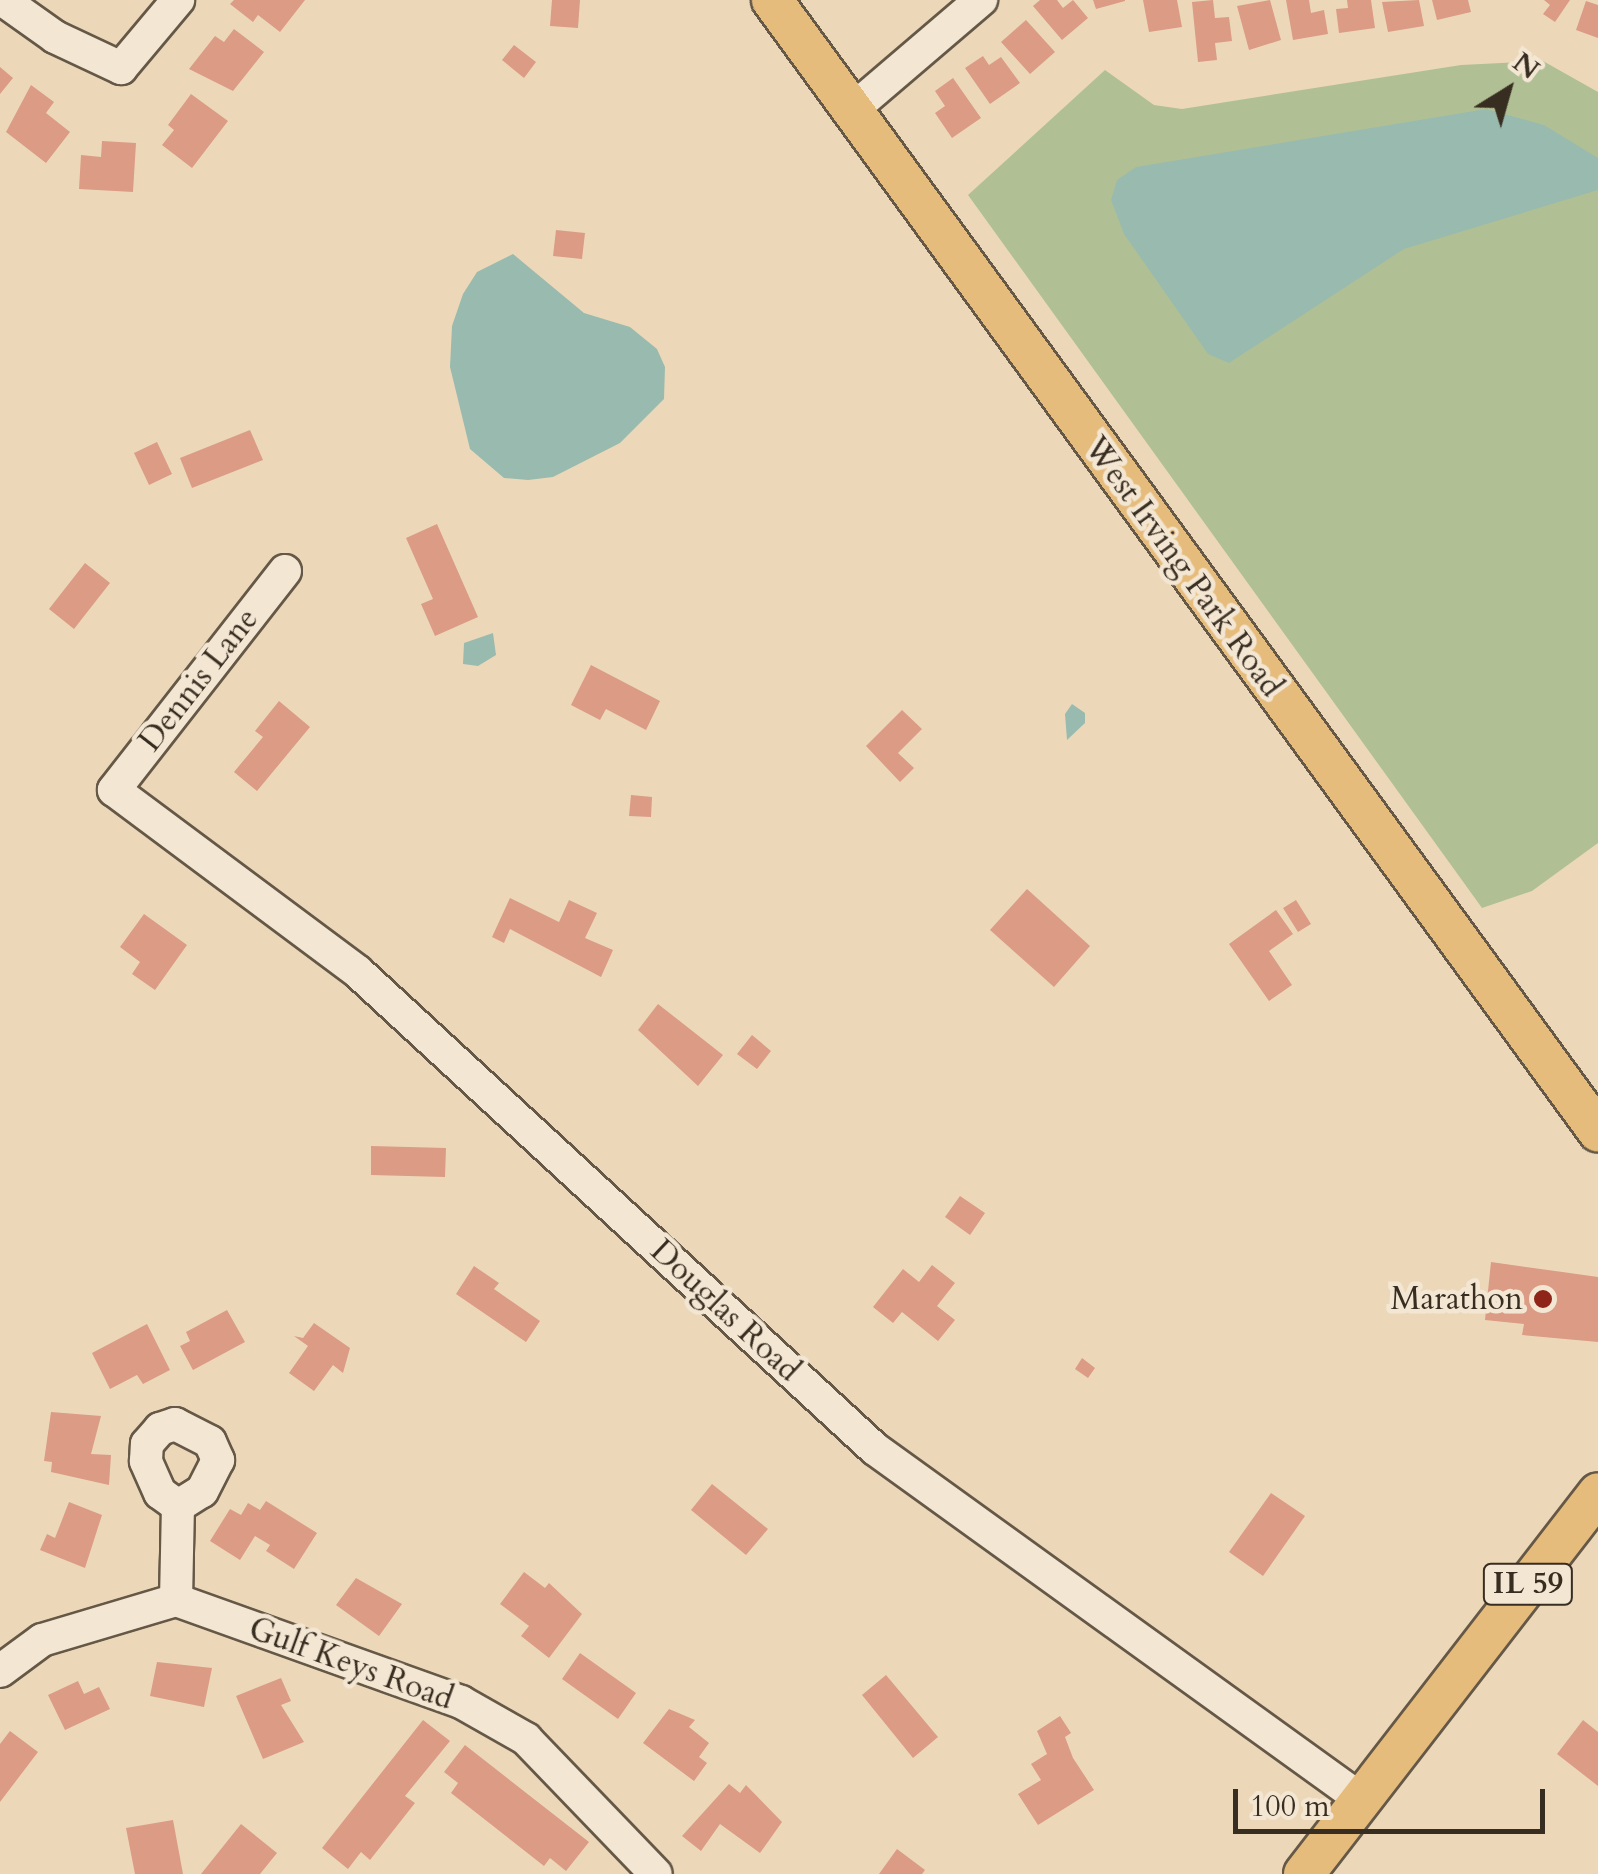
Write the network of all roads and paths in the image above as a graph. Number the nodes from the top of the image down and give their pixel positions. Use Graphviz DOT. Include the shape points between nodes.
graph roads {
  1 [pos="4,0"];
  2 [pos="178,0"];
  3 [pos="772,0"];
  4 [pos="981,0"];
  5 [pos="852,110"];
  6 [pos="285,571"];
  7 [pos="114,790"];
  8 [pos="1598,1131"];
  9 [pos="1598,1493"];
  10 [pos="178,1506"];
  11 [pos="176,1600"];
  12 [pos="0,1671"];
  13 [pos="1362,1800"];
  14 [pos="649,1871"];
  15 [pos="1304,1874"];
  1 -- 2 [label="street" via="55,37 121,68"];
  3 -- 5 [label="main road, West Irving Park Road"];
  4 -- 5 [label="street"];
  5 -- 8 [label="main road, West Irving Park Road"];
  6 -- 7 [label="street, Dennis Lane"];
  7 -- 13 [label="street, Douglas Road" via="358,972 875,1449"];
  9 -- 13 [label="main road, IL 59"];
  10 -- 11 [label="street"];
  11 -- 12 [label="street" via="42,1640"];
  11 -- 14 [label="street, Gulf Keys Road" via="477,1712 526,1739"];
  13 -- 15 [label="main road, IL 59"];
}
